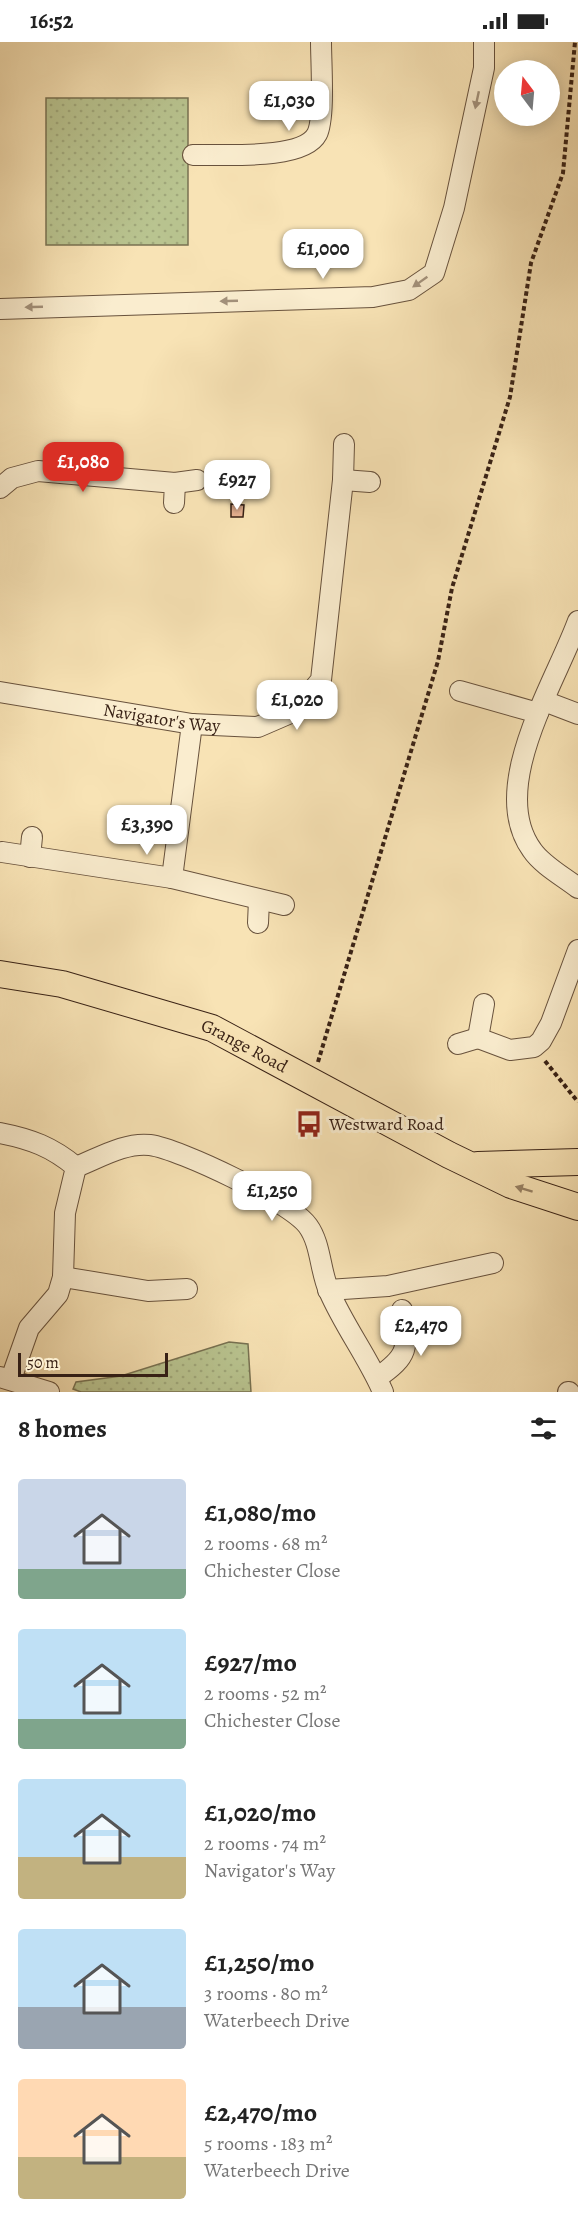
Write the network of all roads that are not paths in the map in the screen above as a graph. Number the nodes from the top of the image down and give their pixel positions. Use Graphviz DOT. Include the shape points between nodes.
graph roads {
  1 [pos="321,42"];
  2 [pos="484,42"];
  3 [pos="193,155"];
  4 [pos="0,309"];
  5 [pos="344,444"];
  6 [pos="197,480"];
  7 [pos="343,480"];
  8 [pos="370,482"];
  9 [pos="175,483"];
  10 [pos="0,488"];
  11 [pos="174,503"];
  12 [pos="578,621"];
  13 [pos="460,691"];
  14 [pos="0,692"];
  15 [pos="541,707"];
  16 [pos="578,714"];
  17 [pos="192,724"];
  18 [pos="32,837"];
  19 [pos="2,852"];
  20 [pos="30,857"];
  21 [pos="172,878"];
  22 [pos="578,888"];
  23 [pos="259,900"];
  24 [pos="284,905"];
  25 [pos="258,923"];
  26 [pos="578,950"];
  27 [pos="0,974"];
  28 [pos="484,1004"];
  29 [pos="478,1038"];
  30 [pos="458,1044"];
  31 [pos="0,1133"];
  32 [pos="578,1162"];
  33 [pos="472,1165"];
  34 [pos="76,1167"];
  35 [pos="578,1175"];
  36 [pos="578,1194"];
  37 [pos="578,1207"];
  38 [pos="493,1263"];
  39 [pos="63,1277"];
  40 [pos="187,1289"];
  41 [pos="328,1290"];
  42 [pos="402,1310"];
  43 [pos="5,1378"];
  44 [pos="380,1385"];
  45 [pos="49,1392"];
  1 -- 3 [label="street" via="321,112 317,134 304,147 286,152"];
  2 -- 4 [label="street, one-way" via="482,79 438,262 434,273 409,290 373,297"];
  5 -- 7 [label="street, Navigator's Way"];
  6 -- 9 [label="street"];
  7 -- 8 [label="street"];
  7 -- 17 [label="street, Navigator's Way" via="321,680 296,711 258,727"];
  9 -- 10 [label="street" via="38,471 12,478"];
  9 -- 11 [label="street"];
  12 -- 15 [label="street"];
  13 -- 15 [label="street"];
  14 -- 17 [label="street, Navigator's Way"];
  15 -- 16 [label="street"];
  15 -- 22 [label="street" via="516,789 519,826 533,852"];
  17 -- 21 [label="street"];
  18 -- 20 [label="street"];
  19 -- 20 [label="street"];
  20 -- 21 [label="street"];
  21 -- 23 [label="street"];
  23 -- 24 [label="street"];
  23 -- 25 [label="street"];
  26 -- 29 [label="street" via="551,1023 534,1047 510,1050"];
  27 -- 33 [label="main road, Grange Road" via="62,984 212,1028"];
  28 -- 29 [label="street"];
  29 -- 30 [label="street"];
  31 -- 34 [label="street" via="32,1139"];
  32 -- 33 [label="main road, Grange Road"];
  37 -- 33 [label="main road, Grange Road, one-way" via="511,1185"];
  34 -- 39 [label="street" via="64,1213"];
  34 -- 41 [label="street" via="127,1147 150,1145 250,1187 308,1226"];
  35 -- 36 [label="main road"];
  38 -- 41 [label="street" via="388,1286"];
  39 -- 40 [label="street" via="148,1291"];
  39 -- 43 [label="street" via="58,1294 29,1328"];
  41 -- 44 [label="street"];
  42 -- 44 [label="street" via="407,1341 399,1363"];
  43 -- 45 [label="street"];
}
